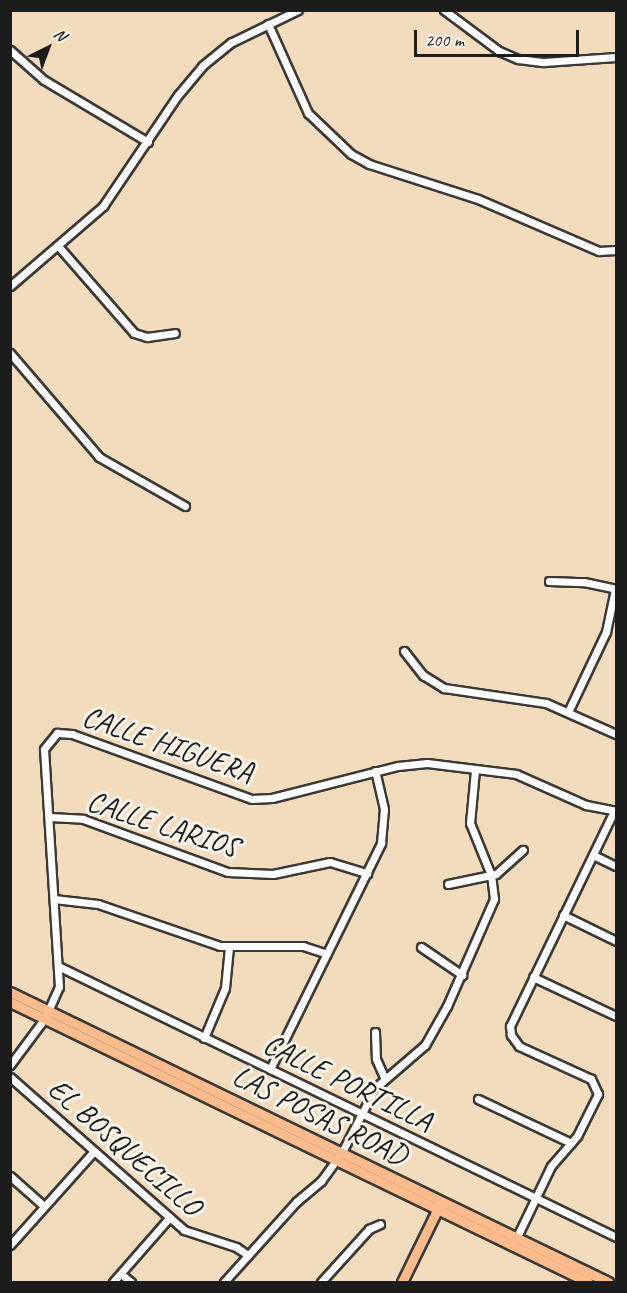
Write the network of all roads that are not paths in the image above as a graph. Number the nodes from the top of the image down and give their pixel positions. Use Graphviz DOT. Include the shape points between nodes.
graph roads {
  1 [pos="298,10"];
  2 [pos="444,10"];
  3 [pos="268,24"];
  4 [pos="10,50"];
  5 [pos="616,57"];
  6 [pos="148,142"];
  7 [pos="59,247"];
  8 [pos="616,250"];
  9 [pos="10,286"];
  10 [pos="175,333"];
  11 [pos="10,353"];
  12 [pos="185,506"];
  13 [pos="549,581"];
  14 [pos="616,589"];
  15 [pos="404,651"];
  16 [pos="568,712"];
  17 [pos="616,734"];
  18 [pos="475,770"];
  19 [pos="375,771"];
  20 [pos="615,811"];
  21 [pos="49,817"];
  22 [pos="523,850"];
  23 [pos="593,855"];
  24 [pos="616,866"];
  25 [pos="367,873"];
  26 [pos="491,875"];
  27 [pos="448,884"];
  28 [pos="54,899"];
  29 [pos="564,915"];
  30 [pos="616,940"];
  31 [pos="229,947"];
  32 [pos="421,947"];
  33 [pos="327,954"];
  34 [pos="60,967"];
  35 [pos="462,975"];
  36 [pos="533,977"];
  37 [pos="10,992"];
  38 [pos="10,1002"];
  39 [pos="47,1014"];
  40 [pos="616,1016"];
  41 [pos="375,1032"];
  42 [pos="204,1038"];
  43 [pos="10,1065"];
  44 [pos="270,1069"];
  45 [pos="10,1077"];
  46 [pos="384,1077"];
  47 [pos="478,1099"];
  48 [pos="362,1114"];
  49 [pos="571,1143"];
  50 [pos="94,1151"];
  51 [pos="340,1156"];
  52 [pos="10,1176"];
  53 [pos="536,1198"];
  54 [pos="440,1205"];
  55 [pos="44,1206"];
  56 [pos="169,1218"];
  57 [pos="380,1224"];
  58 [pos="616,1237"];
  59 [pos="514,1242"];
  60 [pos="10,1245"];
  61 [pos="248,1255"];
  62 [pos="121,1274"];
  63 [pos="113,1282"];
  64 [pos="131,1282"];
  65 [pos="224,1282"];
  66 [pos="321,1282"];
  67 [pos="402,1282"];
  68 [pos="588,1282"];
  69 [pos="608,1282"];
  1 -- 3 [label="street"];
  2 -- 5 [label="street" via="499,51 518,59 544,62"];
  3 -- 6 [label="street" via="232,42 202,66"];
  3 -- 8 [label="street" via="308,114 351,154 478,200 599,251"];
  4 -- 6 [label="street" via="44,80"];
  6 -- 7 [label="street" via="103,206"];
  7 -- 9 [label="street"];
  7 -- 10 [label="street" via="134,333 147,337"];
  11 -- 12 [label="street" via="99,457"];
  13 -- 14 [label="street" via="584,582"];
  14 -- 16 [label="street" via="606,632"];
  15 -- 16 [label="street" via="423,675 452,691 546,703"];
  16 -- 17 [label="street"];
  18 -- 19 [label="street, CALLE HIGUERA" via="427,763"];
  18 -- 20 [label="street, CALLE HIGUERA" via="526,777 572,800"];
  18 -- 26 [label="street" via="470,823"];
  19 -- 21 [label="street, CALLE HIGUERA" via="272,798 252,799 72,734 52,735 44,749"];
  19 -- 25 [label="street" via="384,826"];
  20 -- 23 [label="street"];
  21 -- 25 [label="street, CALLE LARIOS" via="83,819 228,872 273,874 330,862"];
  21 -- 28 [label="street"];
  22 -- 26 [label="street" via="505,869"];
  23 -- 24 [label="street"];
  23 -- 29 [label="street"];
  25 -- 33 [label="street"];
  26 -- 27 [label="street"];
  26 -- 35 [label="street" via="493,904"];
  28 -- 31 [label="street" via="98,904 174,933"];
  28 -- 34 [label="street"];
  29 -- 30 [label="street"];
  29 -- 36 [label="street"];
  31 -- 33 [label="street" via="303,946"];
  31 -- 42 [label="street" via="225,988"];
  32 -- 35 [label="street"];
  33 -- 44 [label="street"];
  34 -- 39 [label="street" via="59,987"];
  34 -- 42 [label="street, CALLE PORTILLA"];
  35 -- 46 [label="street" via="425,1045"];
  36 -- 40 [label="street"];
  36 -- 49 [label="street" via="511,1022 512,1039 519,1046 591,1079 598,1089 597,1098"];
  37 -- 39 [label="main road, LAS POSAS ROAD"];
  38 -- 39 [label="main road, LAS POSAS ROAD"];
  39 -- 43 [label="street"];
  39 -- 51 [label="main road, LAS POSAS ROAD"];
  41 -- 46 [label="street" via="376,1059"];
  42 -- 44 [label="street, CALLE PORTILLA"];
  44 -- 48 [label="street, CALLE PORTILLA"];
  45 -- 50 [label="street, EL BOSQUECILLO"];
  46 -- 48 [label="street"];
  47 -- 49 [label="street"];
  48 -- 51 [label="street"];
  48 -- 53 [label="street, CALLE PORTILLA"];
  49 -- 53 [label="street" via="551,1166"];
  50 -- 55 [label="street"];
  50 -- 56 [label="street, EL BOSQUECILLO"];
  51 -- 54 [label="main road, LAS POSAS ROAD"];
  51 -- 61 [label="street"];
  52 -- 55 [label="street"];
  53 -- 58 [label="street, CALLE PORTILLA"];
  53 -- 59 [label="street"];
  54 -- 59 [label="main road, LAS POSAS ROAD"];
  54 -- 67 [label="main road"];
  55 -- 60 [label="street"];
  56 -- 61 [label="street, EL BOSQUECILLO" via="195,1237 236,1247"];
  56 -- 62 [label="street"];
  57 -- 66 [label="street" via="369,1229"];
  59 -- 68 [label="main road, LAS POSAS ROAD"];
  59 -- 69 [label="main road, LAS POSAS ROAD"];
  61 -- 65 [label="street"];
  62 -- 63 [label="street"];
  62 -- 64 [label="street"];
}
